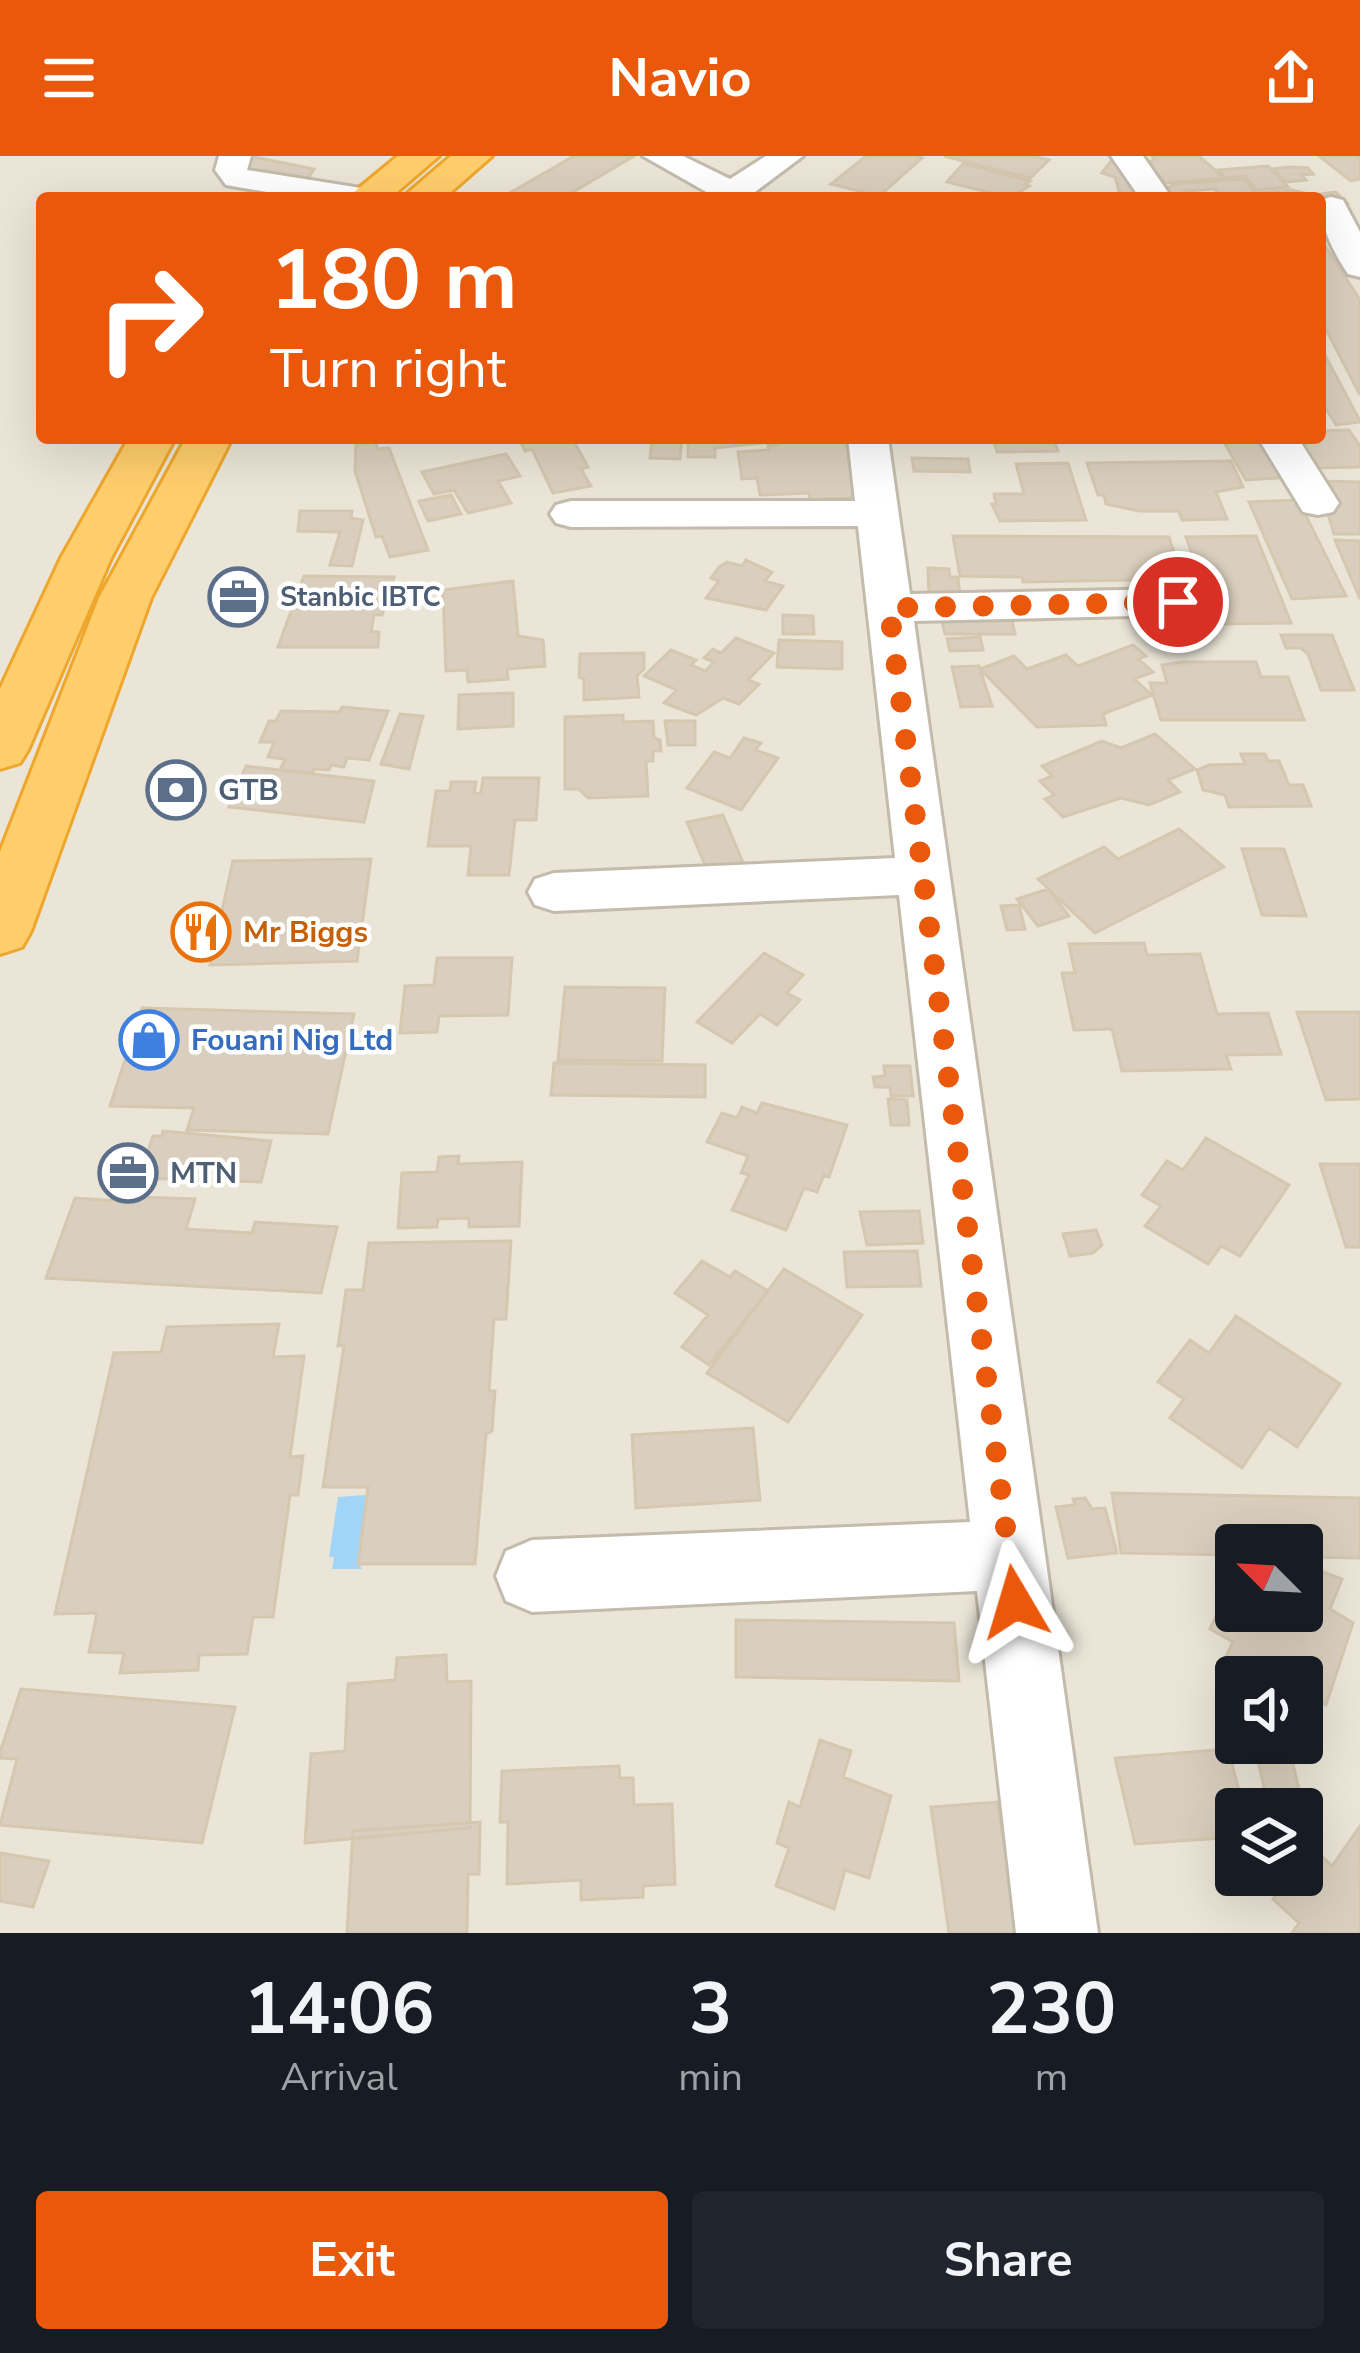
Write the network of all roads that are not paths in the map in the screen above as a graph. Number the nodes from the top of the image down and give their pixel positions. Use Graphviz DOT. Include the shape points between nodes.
graph roads {
  1 [pos="236,156"];
  2 [pos="421,156"];
  3 [pos="474,156"];
  4 [pos="659,156"];
  5 [pos="787,156"];
  6 [pos="1127,156"];
  7 [pos="326,192"];
  8 [pos="372,192"];
  9 [pos="429,192"];
  10 [pos="731,192"];
  11 [pos="741,192"];
  12 [pos="1152,192"];
  13 [pos="1337,206"];
  14 [pos="1360,267"];
  15 [pos="149,444"];
  16 [pos="206,444"];
  17 [pos="869,444"];
  18 [pos="1282,444"];
  19 [pos="1318,503"];
  20 [pos="877,513"];
  21 [pos="571,514"];
  22 [pos="1178,602"];
  23 [pos="889,608"];
  24 [pos="0,750"];
  25 [pos="922,875"];
  26 [pos="554,892"];
  27 [pos="0,932"];
  28 [pos="1009,1555"];
  29 [pos="532,1576"];
  30 [pos="1058,1933"];
  1 -- 7 [label="street" via="237,178"];
  2 -- 8 [label="highway"];
  3 -- 9 [label="highway"];
  4 -- 10 [label="street"];
  5 -- 11 [label="street"];
  6 -- 12 [label="street"];
  13 -- 14 [label="street"];
  15 -- 24 [label="highway" via="77,575"];
  16 -- 27 [label="highway" via="125,598"];
  17 -- 20 [label="street"];
  18 -- 19 [label="street"];
  20 -- 21 [label="street"];
  20 -- 23 [label="street"];
  22 -- 23 [label="street"];
  23 -- 25 [label="street"];
  25 -- 26 [label="street"];
  25 -- 28 [label="street"];
  28 -- 29 [label="street"];
  28 -- 30 [label="street"];
}
